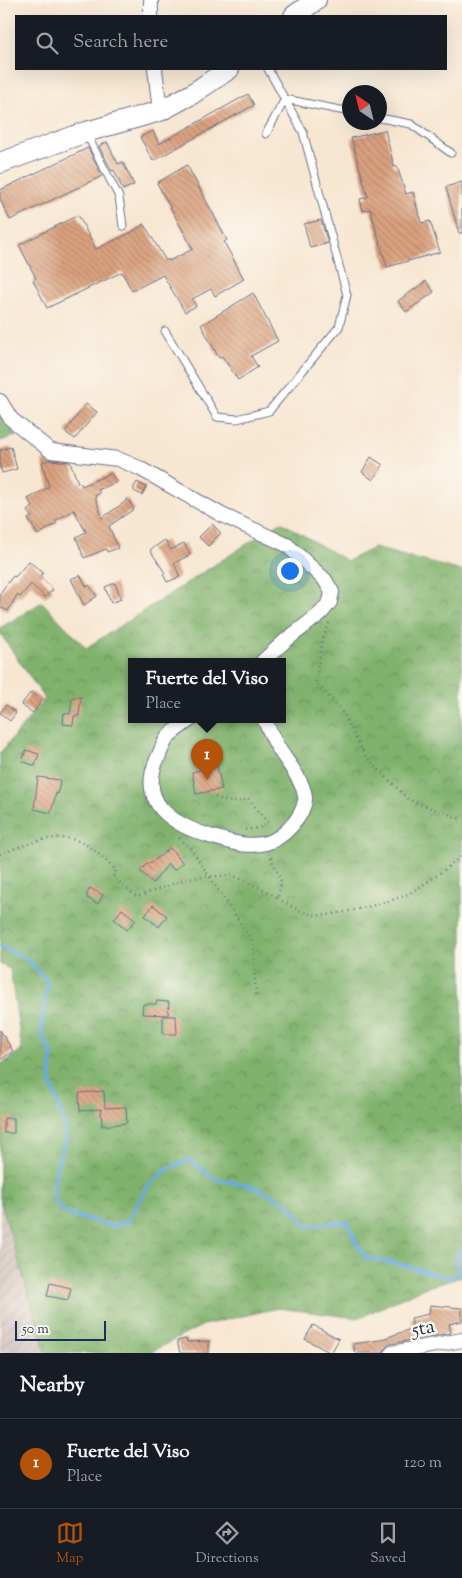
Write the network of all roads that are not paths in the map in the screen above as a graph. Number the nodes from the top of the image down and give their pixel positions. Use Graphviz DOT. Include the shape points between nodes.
graph roads {
  1 [pos="151,0"];
  2 [pos="316,0"];
  3 [pos="151,15"];
  4 [pos="295,15"];
  5 [pos="156,70"];
  6 [pos="228,70"];
  7 [pos="269,70"];
  8 [pos="285,99"];
  9 [pos="342,110"];
  10 [pos="160,111"];
  11 [pos="387,119"];
  12 [pos="86,132"];
  13 [pos="266,134"];
  14 [pos="452,153"];
  15 [pos="0,163"];
  16 [pos="122,226"];
  17 [pos="165,331"];
  18 [pos="0,401"];
  19 [pos="266,658"];
  20 [pos="186,723"];
  21 [pos="266,723"];
  22 [pos="462,1340"];
  23 [pos="392,1353"];
  1 -- 3 [label="street"];
  2 -- 4 [label="street"];
  5 -- 10 [label="street"];
  6 -- 10 [label="street"];
  7 -- 8 [label="lane"];
  8 -- 9 [label="lane"];
  8 -- 13 [label="lane"];
  8 -- 17 [label="lane" via="303,132 347,295 340,327 269,411 237,419 216,417"];
  10 -- 12 [label="street"];
  11 -- 14 [label="lane" via="411,124"];
  12 -- 15 [label="street"];
  12 -- 16 [label="lane" via="119,197"];
  18 -- 19 [label="street" via="11,419 51,451 118,460 139,468 222,515 287,545 321,576 332,592 330,602"];
  20 -- 21 [label="street" via="168,737 154,763 151,792 157,805 170,817 202,833 233,843 253,845 267,843 290,826 302,811 305,798"];
  22 -- 23 [label="street, 5ta"];
}
